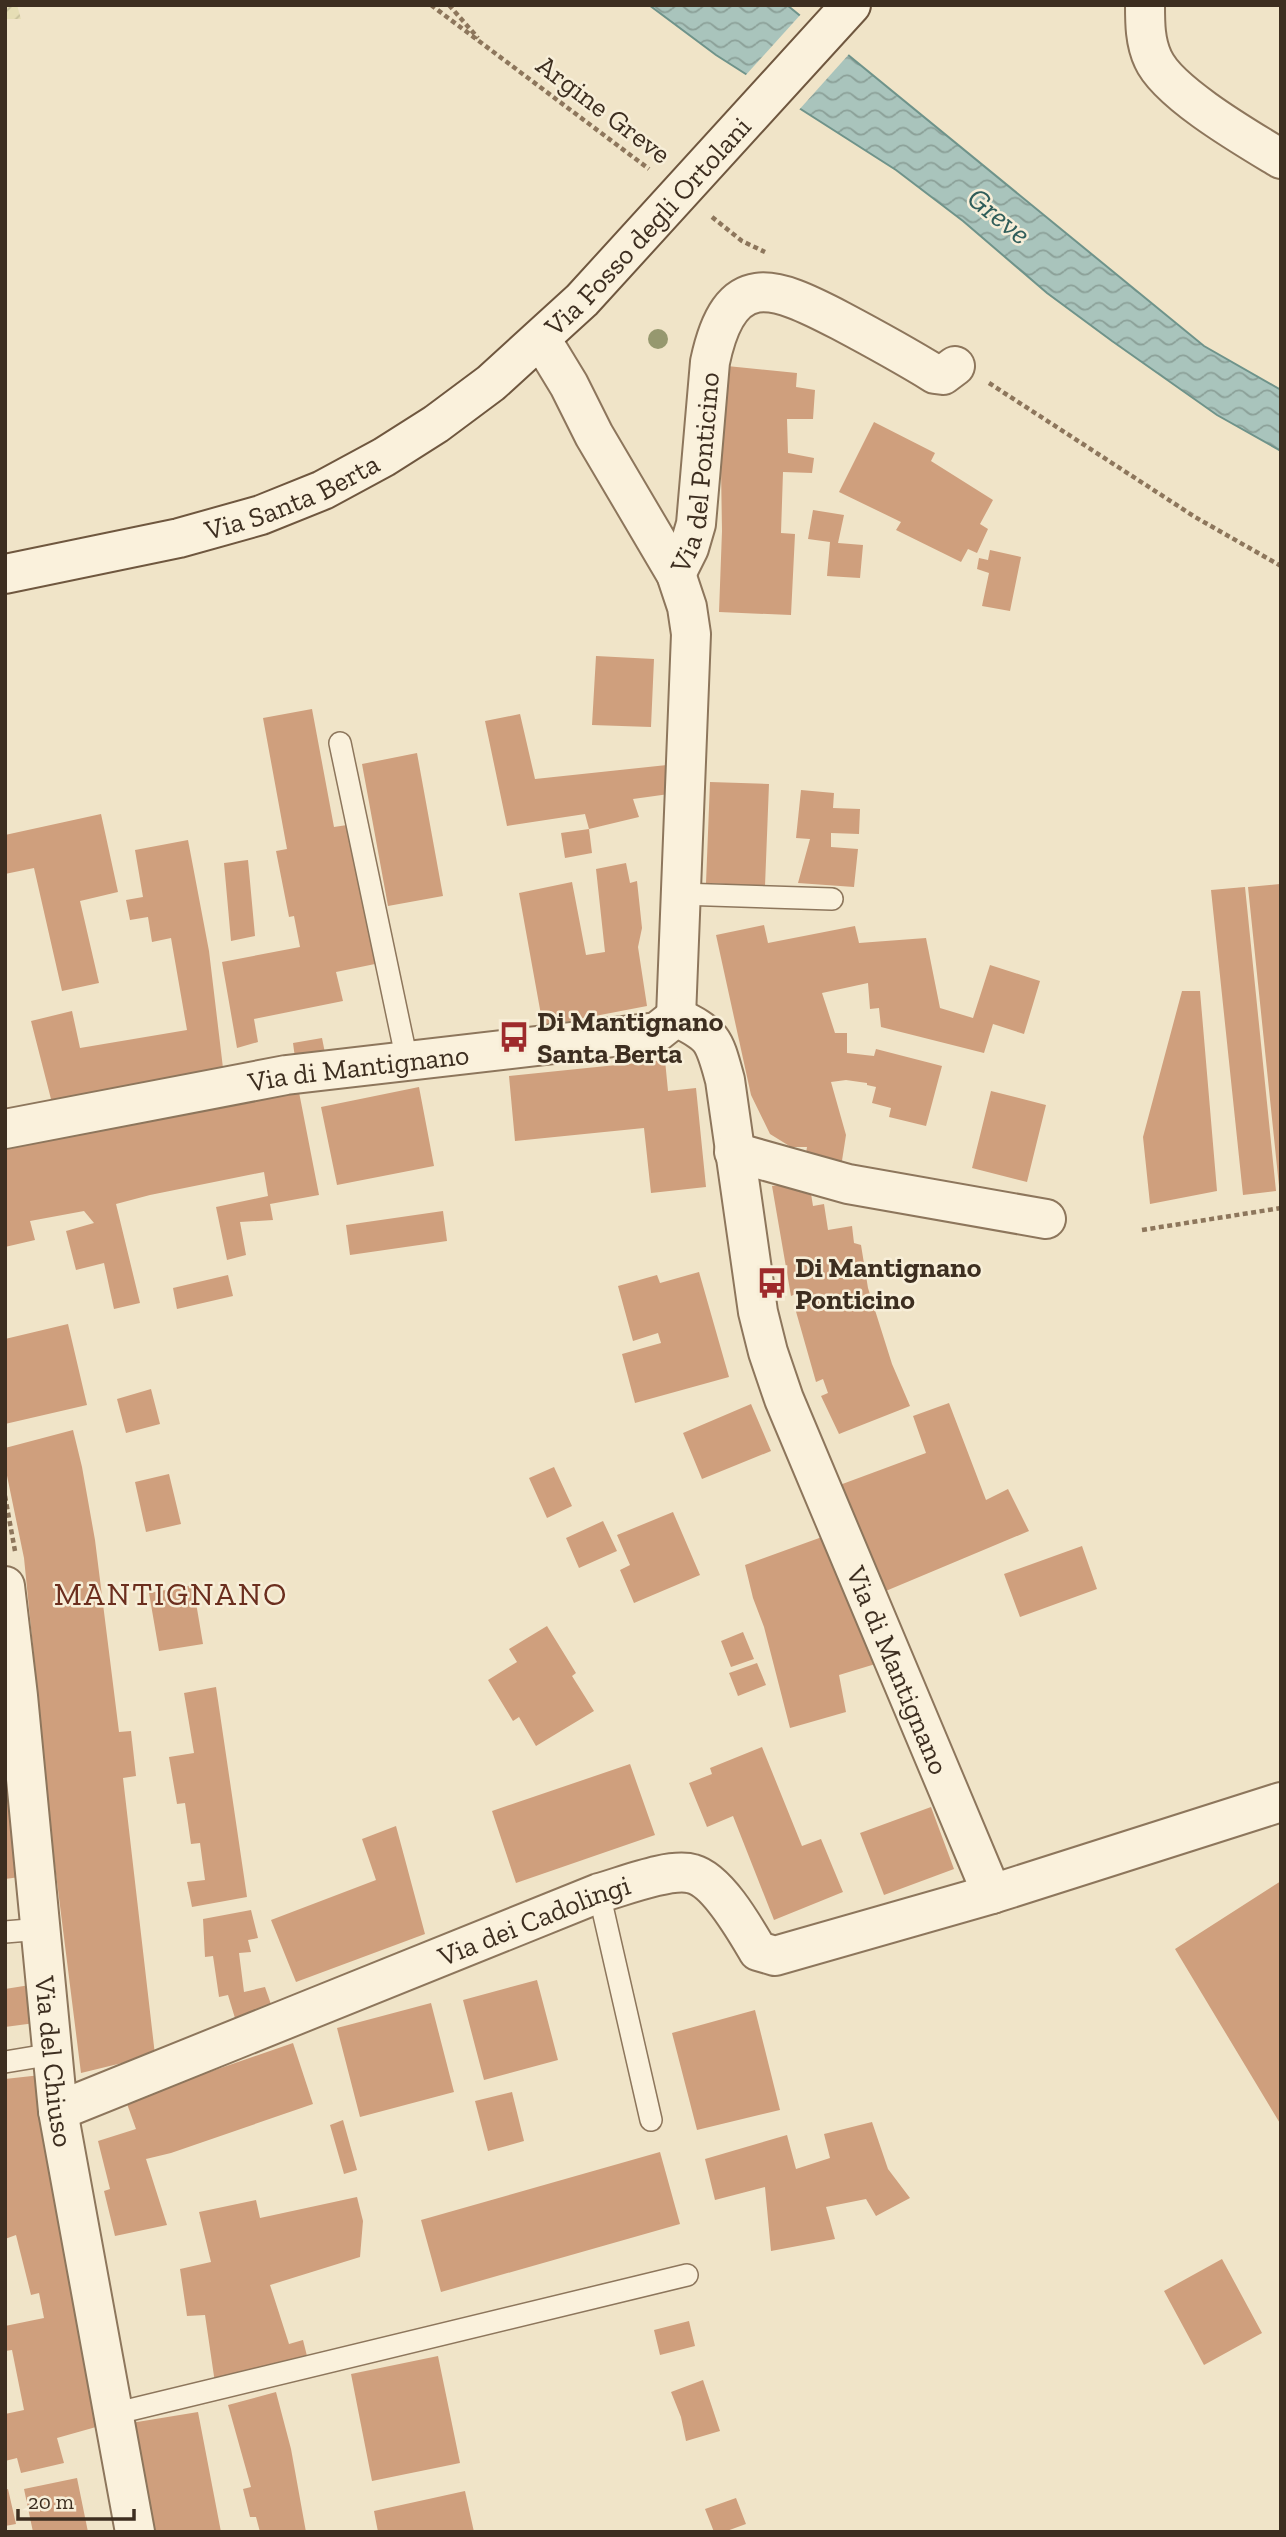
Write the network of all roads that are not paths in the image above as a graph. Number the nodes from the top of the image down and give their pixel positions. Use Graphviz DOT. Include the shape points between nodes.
graph roads {
  1 [pos="851,5"];
  2 [pos="1145,5"];
  3 [pos="1281,159"];
  4 [pos="541,339"];
  5 [pos="966,371"];
  6 [pos="5,574"];
  7 [pos="676,574"];
  8 [pos="340,743"];
  9 [pos="680,894"];
  10 [pos="832,899"];
  11 [pos="676,1017"];
  12 [pos="407,1061"];
  13 [pos="5,1129"];
  14 [pos="734,1152"];
  15 [pos="1046,1219"];
  16 [pos="5,1586"];
  17 [pos="1281,1802"];
  18 [pos="599,1894"];
  19 [pos="992,1894"];
  20 [pos="23,1931"];
  21 [pos="53,2054"];
  22 [pos="5,2062"];
  23 [pos="58,2111"];
  24 [pos="652,2120"];
  25 [pos="687,2275"];
  26 [pos="113,2414"];
  27 [pos="135,2532"];
  1 -- 4 [label="street, Via Fosso degli Ortolani" via="582,300"];
  2 -- 3 [label="street" via="1147,43 1161,72 1203,108"];
  4 -- 6 [label="street, Via Santa Berta" via="436,424 323,490 212,530"];
  4 -- 7 [label="street, Via Fosso degli Ortolani"];
  5 -- 7 [label="street, Via del Ponticino" via="936,374 802,300 762,291 746,296 723,320 712,351 696,524"];
  7 -- 9 [label="street, Via del Ponticino" via="691,634"];
  8 -- 12 [label="lane"];
  9 -- 10 [label="lane"];
  9 -- 11 [label="street, Via del Ponticino"];
  11 -- 12 [label="street, Via di Mantignano" via="657,1032"];
  11 -- 14 [label="street, Via di Mantignano" via="704,1030 717,1049"];
  12 -- 13 [label="street, Via di Mantignano" via="286,1075"];
  14 -- 15 [label="street" via="848,1184"];
  14 -- 19 [label="street, Via di Mantignano" via="758,1312 784,1399"];
  16 -- 20 [label="street, Via del Chiuso"];
  17 -- 19 [label="street"];
  18 -- 19 [label="street, Via dei Cadolingi" via="678,1872 694,1874 711,1885 758,1951 775,1956"];
  18 -- 23 [label="street, Via dei Cadolingi"];
  18 -- 24 [label="lane"];
  20 -- 21 [label="street, Via del Chiuso"];
  21 -- 22 [label="lane"];
  21 -- 23 [label="street, Via del Chiuso"];
  23 -- 26 [label="street, Via del Chiuso"];
  25 -- 26 [label="lane"];
  26 -- 27 [label="street, Via del Chiuso"];
}
